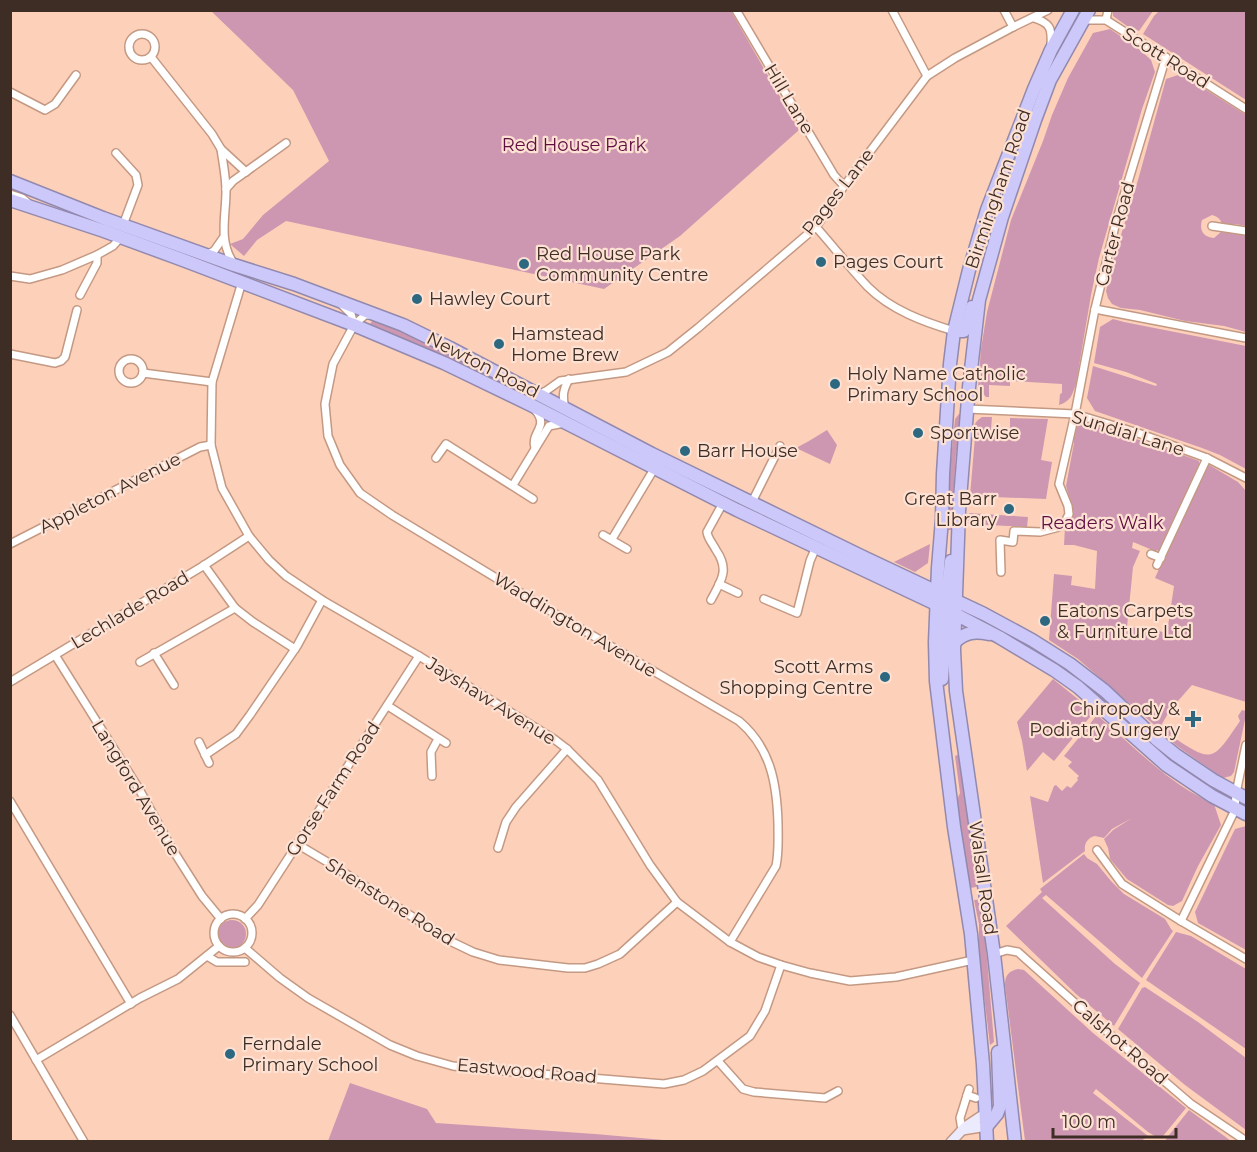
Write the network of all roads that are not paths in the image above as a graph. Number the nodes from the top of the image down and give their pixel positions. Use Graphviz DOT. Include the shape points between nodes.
graph roads {
  1 [pos="736,10"];
  2 [pos="892,10"];
  3 [pos="1004,10"];
  4 [pos="1048,10"];
  5 [pos="1073,10"];
  6 [pos="1108,10"];
  7 [pos="1085,15"];
  8 [pos="1034,18"];
  9 [pos="1106,20"];
  10 [pos="898,21"];
  11 [pos="889,25"];
  12 [pos="1013,27"];
  13 [pos="1051,50"];
  14 [pos="151,57"];
  15 [pos="1166,57"];
  16 [pos="76,75"];
  17 [pos="927,76"];
  18 [pos="10,92"];
  19 [pos="1246,109"];
  20 [pos="286,143"];
  21 [pos="221,149"];
  22 [pos="116,153"];
  23 [pos="246,172"];
  24 [pos="10,181"];
  25 [pos="844,186"];
  26 [pos="226,189"];
  27 [pos="10,194"];
  28 [pos="10,200"];
  29 [pos="35,208"];
  30 [pos="1212,226"];
  31 [pos="816,227"];
  32 [pos="122,231"];
  33 [pos="1246,231"];
  34 [pos="224,236"];
  35 [pos="97,255"];
  36 [pos="206,255"];
  37 [pos="234,265"];
  38 [pos="987,267"];
  39 [pos="10,276"];
  40 [pos="242,282"];
  41 [pos="80,295"];
  42 [pos="331,297"];
  43 [pos="1095,309"];
  44 [pos="77,310"];
  45 [pos="376,314"];
  46 [pos="354,325"];
  47 [pos="954,331"];
  48 [pos="1246,338"];
  49 [pos="10,354"];
  50 [pos="143,373"];
  51 [pos="569,379"];
  52 [pos="212,382"];
  53 [pos="539,394"];
  54 [pos="531,405"];
  55 [pos="947,407"];
  56 [pos="566,408"];
  57 [pos="967,409"];
  58 [pos="1076,414"];
  59 [pos="564,423"];
  60 [pos="211,445"];
  61 [pos="780,446"];
  62 [pos="535,448"];
  63 [pos="436,458"];
  64 [pos="1208,458"];
  65 [pos="654,469"];
  66 [pos="1246,478"];
  67 [pos="513,485"];
  68 [pos="533,499"];
  69 [pos="752,502"];
  70 [pos="723,503"];
  71 [pos="1041,521"];
  72 [pos="1040,532"];
  73 [pos="603,535"];
  74 [pos="249,536"];
  75 [pos="612,539"];
  76 [pos="10,544"];
  77 [pos="816,547"];
  78 [pos="627,549"];
  79 [pos="1151,554"];
  80 [pos="204,565"];
  81 [pos="1001,572"];
  82 [pos="720,584"];
  83 [pos="738,594"];
  84 [pos="764,599"];
  85 [pos="322,600"];
  86 [pos="711,600"];
  87 [pos="946,603"];
  88 [pos="235,608"];
  89 [pos="999,637"];
  90 [pos="955,642"];
  91 [pos="1043,647"];
  92 [pos="295,649"];
  93 [pos="154,653"];
  94 [pos="55,655"];
  95 [pos="419,656"];
  96 [pos="1035,659"];
  97 [pos="140,662"];
  98 [pos="10,682"];
  99 [pos="174,685"];
  100 [pos="388,706"];
  101 [pos="438,738"];
  102 [pos="199,742"];
  103 [pos="446,743"];
  104 [pos="1246,745"];
  105 [pos="964,748"];
  106 [pos="567,749"];
  107 [pos="205,755"];
  108 [pos="946,757"];
  109 [pos="209,763"];
  110 [pos="432,776"];
  111 [pos="1241,795"];
  112 [pos="10,801"];
  113 [pos="1241,812"];
  114 [pos="297,844"];
  115 [pos="498,848"];
  116 [pos="1097,850"];
  117 [pos="986,890"];
  118 [pos="964,894"];
  119 [pos="677,902"];
  120 [pos="221,919"];
  121 [pos="245,919"];
  122 [pos="1181,921"];
  123 [pos="730,942"];
  124 [pos="219,946"];
  125 [pos="245,948"];
  126 [pos="994,954"];
  127 [pos="207,956"];
  128 [pos="1246,959"];
  129 [pos="973,960"];
  130 [pos="245,962"];
  131 [pos="781,965"];
  132 [pos="998,1000"];
  133 [pos="131,1004"];
  134 [pos="10,1015"];
  135 [pos="36,1060"];
  136 [pos="718,1060"];
  137 [pos="838,1091"];
  138 [pos="976,1098"];
  139 [pos="986,1120"];
  140 [pos="962,1130"];
  141 [pos="1246,1141"];
  142 [pos="84,1142"];
  143 [pos="951,1142"];
  144 [pos="987,1142"];
  145 [pos="1015,1142"];
  1 -- 25 [label="street, Hill Lane" via="834,176"];
  2 -- 10 [label="street"];
  3 -- 12 [label="street"];
  4 -- 8 [label="street, Pages Lane"];
  5 -- 13 [label="highway, Birmingham Road"];
  6 -- 9 [label="street"];
  7 -- 9 [label="street, Scott Road"];
  7 -- 38 [label="highway, Birmingham Road" via="1050,80"];
  8 -- 12 [label="street, Pages Lane"];
  8 -- 13 [label="street" via="1050,28"];
  9 -- 15 [label="street, Scott Road"];
  10 -- 11 [label="street"];
  10 -- 17 [label="street"];
  12 -- 17 [label="street, Pages Lane"];
  13 -- 47 [label="highway, Birmingham Road" via="987,210"];
  14 -- 14 [label="street" via="140,60 131,54 129,44 134,35 144,33 153,39 155,49"];
  14 -- 21 [label="street"];
  15 -- 19 [label="street, Scott Road"];
  15 -- 43 [label="street, Carter Road" via="1116,222"];
  16 -- 18 [label="street" via="55,104 45,110"];
  17 -- 25 [label="street, Pages Lane"];
  20 -- 23 [label="street"];
  21 -- 23 [label="street"];
  21 -- 26 [label="street"];
  22 -- 32 [label="street" via="136,175 138,185"];
  23 -- 26 [label="street"];
  24 -- 32 [label="highway, Newton Road"];
  25 -- 31 [label="street, Pages Lane"];
  26 -- 34 [label="street"];
  27 -- 29 [label="street"];
  28 -- 29 [label="highway, Newton Road"];
  29 -- 32 [label="highway, Newton Road"];
  30 -- 33 [label="street"];
  31 -- 47 [label="street" via="869,288 896,308"];
  31 -- 51 [label="street, Pages Lane" via="668,352 626,372"];
  32 -- 35 [label="street" via="112,246"];
  32 -- 36 [label="highway, Newton Road"];
  32 -- 40 [label="highway, Newton Road"];
  34 -- 36 [label="street" via="214,251"];
  34 -- 37 [label="street" via="227,254"];
  35 -- 39 [label="street" via="30,279"];
  35 -- 41 [label="street" via="97,263"];
  36 -- 37 [label="highway, Newton Road"];
  37 -- 42 [label="highway, Newton Road"];
  38 -- 47 [label="highway" via="980,273 967,326 964,331"];
  38 -- 57 [label="highway, Birmingham Road" via="979,300"];
  40 -- 46 [label="highway, Newton Road"];
  40 -- 52 [label="street, Jayshaw Avenue"];
  42 -- 45 [label="highway, Newton Road"];
  42 -- 46 [label="street" via="351,314"];
  43 -- 48 [label="street"];
  43 -- 58 [label="street, Carter Road"];
  44 -- 49 [label="street" via="61,361"];
  45 -- 46 [label="street" via="366,315"];
  45 -- 53 [label="highway, Newton Road"];
  46 -- 54 [label="highway, Newton Road"];
  46 -- 123 [label="street, Waddington Avenue" via="333,364 325,404 328,436 340,465 360,493 739,721 757,742 775,784 778,854 769,879"];
  47 -- 55 [label="highway, Birmingham Road"];
  50 -- 52 [label="street"];
  51 -- 53 [label="street, Pages Lane"];
  51 -- 56 [label="street" via="563,389"];
  52 -- 60 [label="street, Jayshaw Avenue"];
  53 -- 56 [label="highway, Newton Road"];
  54 -- 59 [label="highway, Newton Road"];
  54 -- 62 [label="street" via="542,422 534,439"];
  55 -- 57 [label="highway"];
  55 -- 87 [label="highway, Birmingham Road"];
  56 -- 69 [label="highway, Newton Road"];
  57 -- 58 [label="street, Sundial Lane"];
  57 -- 87 [label="highway, Birmingham Road" via="959,511"];
  58 -- 64 [label="street, Sundial Lane"];
  58 -- 72 [label="street" via="1059,484 1069,513 1059,527"];
  59 -- 62 [label="street" via="549,426"];
  59 -- 65 [label="highway, Newton Road"];
  60 -- 74 [label="street, Jayshaw Avenue" via="222,488"];
  60 -- 76 [label="street, Appleton Avenue" via="200,447"];
  61 -- 69 [label="street"];
  62 -- 67 [label="street"];
  63 -- 67 [label="street" via="446,444"];
  64 -- 66 [label="street, Sundial Lane"];
  64 -- 79 [label="street" via="1159,561"];
  65 -- 70 [label="highway, Newton Road"];
  65 -- 75 [label="street"];
  67 -- 68 [label="street"];
  69 -- 87 [label="highway, Newton Road"];
  70 -- 77 [label="highway, Newton Road"];
  70 -- 82 [label="street" via="707,532 724,565"];
  71 -- 72 [label="street"];
  72 -- 81 [label="street" via="1014,531 1013,542 1000,540"];
  73 -- 75 [label="street"];
  74 -- 80 [label="street, Lechlade Road"];
  74 -- 85 [label="street, Jayshaw Avenue" via="286,576"];
  75 -- 78 [label="street"];
  77 -- 84 [label="street" via="797,613"];
  77 -- 87 [label="highway, Newton Road"];
  80 -- 88 [label="street"];
  80 -- 94 [label="street, Lechlade Road"];
  82 -- 83 [label="street"];
  82 -- 86 [label="street"];
  85 -- 92 [label="street"];
  85 -- 95 [label="street, Jayshaw Avenue"];
  87 -- 89 [label="highway"];
  87 -- 90 [label="highway, Walsall Road"];
  87 -- 91 [label="highway"];
  87 -- 108 [label="highway, Walsall Road" via="935,661"];
  88 -- 92 [label="street"];
  88 -- 93 [label="street"];
  89 -- 90 [label="highway" via="971,632"];
  89 -- 96 [label="highway"];
  90 -- 105 [label="highway, Walsall Road" via="956,691"];
  91 -- 96 [label="highway" via="1034,647 1031,652"];
  91 -- 111 [label="highway" via="1105,691 1176,755"];
  92 -- 107 [label="street" via="236,734"];
  93 -- 97 [label="street"];
  93 -- 99 [label="street"];
  94 -- 98 [label="street, Lechlade Road"];
  94 -- 120 [label="street, Langford Avenue" via="171,847"];
  95 -- 100 [label="street, Gorse Farm Road"];
  95 -- 106 [label="street, Jayshaw Avenue"];
  96 -- 113 [label="highway" via="1078,687 1190,783"];
  100 -- 101 [label="street"];
  100 -- 114 [label="street, Gorse Farm Road"];
  101 -- 103 [label="street"];
  101 -- 110 [label="street" via="430,752"];
  102 -- 107 [label="street"];
  104 -- 111 [label="street"];
  105 -- 108 [label="highway" via="954,745"];
  105 -- 117 [label="highway, Walsall Road"];
  106 -- 115 [label="street" via="516,807 506,822"];
  106 -- 119 [label="street, Jayshaw Avenue" via="598,780"];
  107 -- 109 [label="street"];
  108 -- 118 [label="highway, Walsall Road"];
  111 -- 113 [label="street"];
  112 -- 133 [label="street"];
  113 -- 122 [label="street"];
  114 -- 119 [label="street, Shenstone Road" via="450,941 500,960 568,968 598,964 620,954"];
  114 -- 121 [label="street, Gorse Farm Road"];
  116 -- 122 [label="street" via="1122,884"];
  117 -- 118 [label="highway"];
  117 -- 126 [label="highway, Walsall Road"];
  118 -- 129 [label="highway, Walsall Road"];
  119 -- 123 [label="street, Jayshaw Avenue"];
  120 -- 121 [label="street" via="229,915"];
  120 -- 124 [label="street" via="214,935"];
  121 -- 125 [label="street" via="251,930"];
  122 -- 128 [label="street"];
  123 -- 131 [label="street, Jayshaw Avenue"];
  124 -- 125 [label="street" via="231,952"];
  124 -- 127 [label="street"];
  125 -- 136 [label="street, Eastwood Road" via="280,978 336,1015 390,1045 453,1066 664,1084 684,1080"];
  126 -- 132 [label="highway, Walsall Road"];
  126 -- 141 [label="street, Calshot Road" via="1018,952 1191,1104"];
  127 -- 130 [label="street" via="218,962"];
  127 -- 133 [label="street" via="178,979"];
  129 -- 131 [label="street, Jayshaw Avenue" via="896,977 850,981"];
  129 -- 139 [label="highway, Walsall Road"];
  131 -- 136 [label="street, Eastwood Road" via="765,1011 750,1036"];
  132 -- 139 [label="highway" via="1000,1106 997,1114"];
  132 -- 145 [label="highway, Walsall Road"];
  133 -- 135 [label="street"];
  134 -- 135 [label="street"];
  135 -- 142 [label="street"];
  136 -- 137 [label="street" via="743,1089 754,1092 825,1098"];
  138 -- 140 [label="street" via="968,1092 960,1118"];
  139 -- 140 [label="main road"];
  139 -- 144 [label="highway, Walsall Road"];
  140 -- 143 [label="main road"];
}
